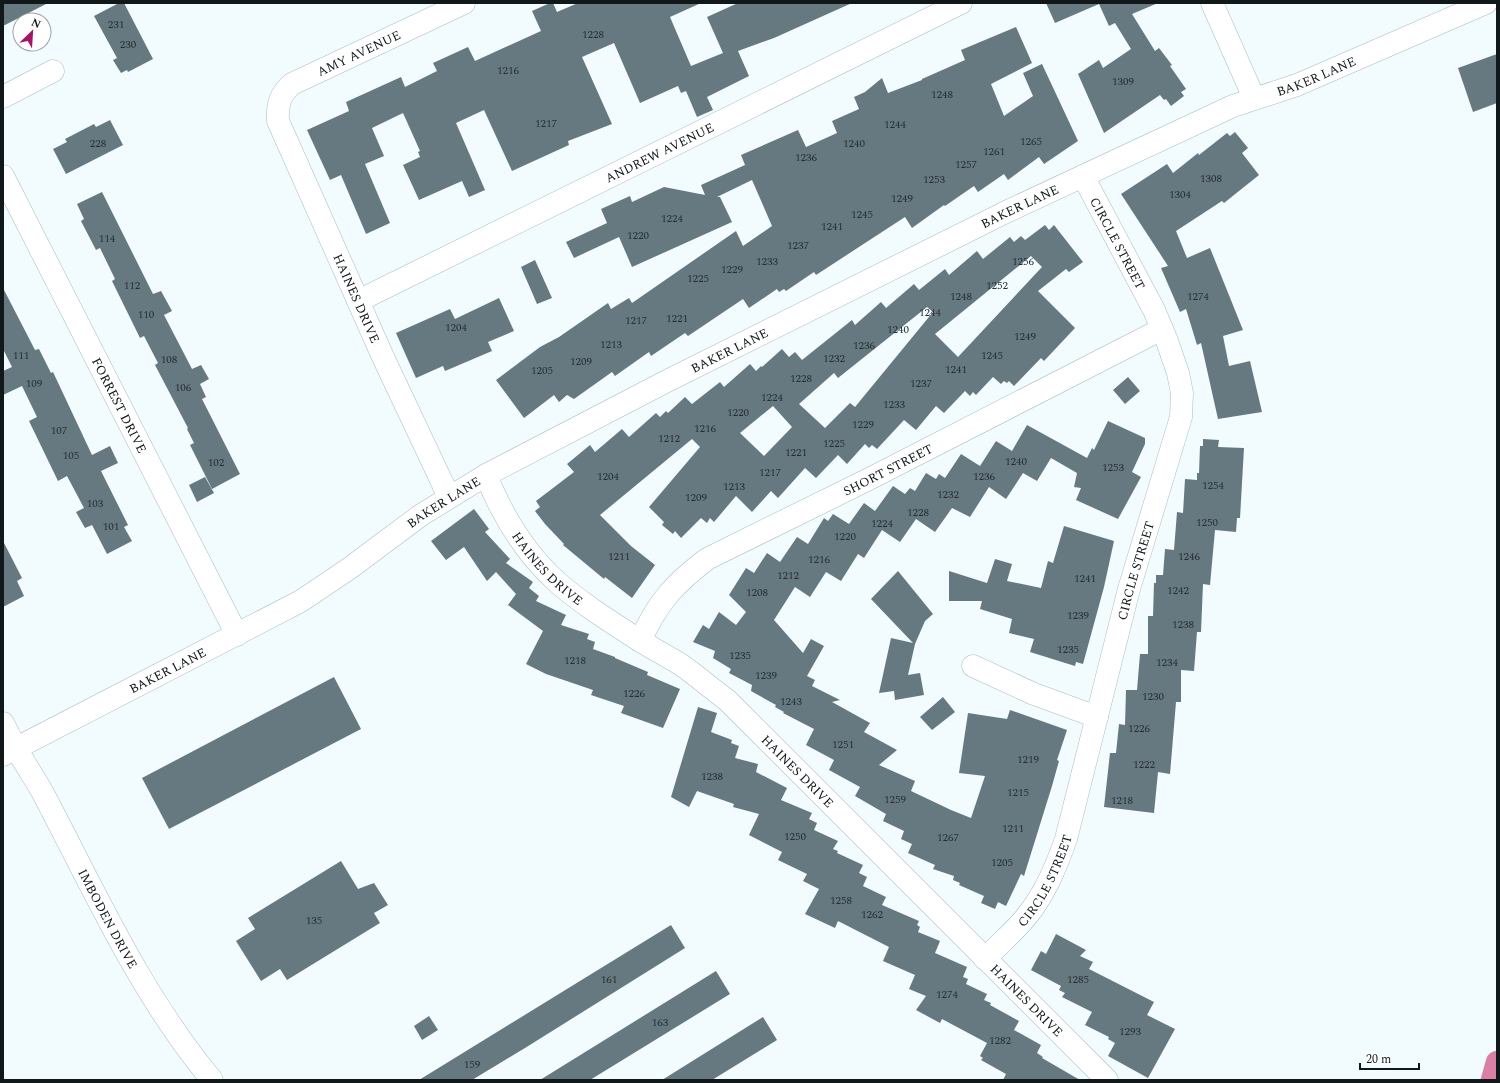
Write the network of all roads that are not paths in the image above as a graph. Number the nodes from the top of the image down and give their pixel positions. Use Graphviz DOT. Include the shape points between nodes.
graph roads {
  1 [pos="464,3"];
  2 [pos="961,3"];
  3 [pos="1212,3"];
  4 [pos="1486,3"];
  5 [pos="52,71"];
  6 [pos="3,97"];
  7 [pos="1254,98"];
  8 [pos="278,121"];
  9 [pos="3,176"];
  10 [pos="1083,176"];
  11 [pos="358,301"];
  12 [pos="1162,329"];
  13 [pos="486,475"];
  14 [pos="449,497"];
  15 [pos="237,635"];
  16 [pos="640,641"];
  17 [pos="973,666"];
  18 [pos="1097,717"];
  19 [pos="3,723"];
  20 [pos="10,752"];
  21 [pos="985,959"];
  22 [pos="1497,1062"];
  23 [pos="212,1080"];
  24 [pos="1107,1080"];
  25 [pos="1492,1080"];
  1 -- 8 [label="street, AMY AVENUE" via="292,84 279,101"];
  2 -- 11 [label="street, ANDREW AVENUE"];
  3 -- 7 [label="street"];
  4 -- 7 [label="street, BAKER LANE" via="1297,85"];
  5 -- 6 [label="street"];
  7 -- 10 [label="street, BAKER LANE"];
  8 -- 11 [label="street, HAINES DRIVE"];
  9 -- 15 [label="street, FORREST DRIVE"];
  10 -- 12 [label="street, CIRCLE STREET"];
  10 -- 13 [label="street, BAKER LANE" via="667,381"];
  11 -- 14 [label="street, HAINES DRIVE"];
  12 -- 16 [label="street, SHORT STREET" via="708,559 685,575 666,595"];
  12 -- 18 [label="street, CIRCLE STREET" via="1178,373 1182,393 1181,417 1129,589"];
  13 -- 14 [label="street, BAKER LANE"];
  13 -- 16 [label="street, HAINES DRIVE" via="494,497 534,559 557,582"];
  14 -- 15 [label="street, BAKER LANE" via="301,601"];
  15 -- 20 [label="street, BAKER LANE"];
  16 -- 21 [label="street, HAINES DRIVE" via="682,666 727,700"];
  17 -- 18 [label="street" via="1034,694"];
  18 -- 21 [label="street, CIRCLE STREET" via="1058,863 1044,892 1025,918"];
  19 -- 20 [label="street, IMBODEN DRIVE"];
  20 -- 23 [label="street, IMBODEN DRIVE" via="44,795 105,915 139,975 176,1032"];
  21 -- 24 [label="street, HAINES DRIVE"];
  22 -- 25 [label="highway"];
}
